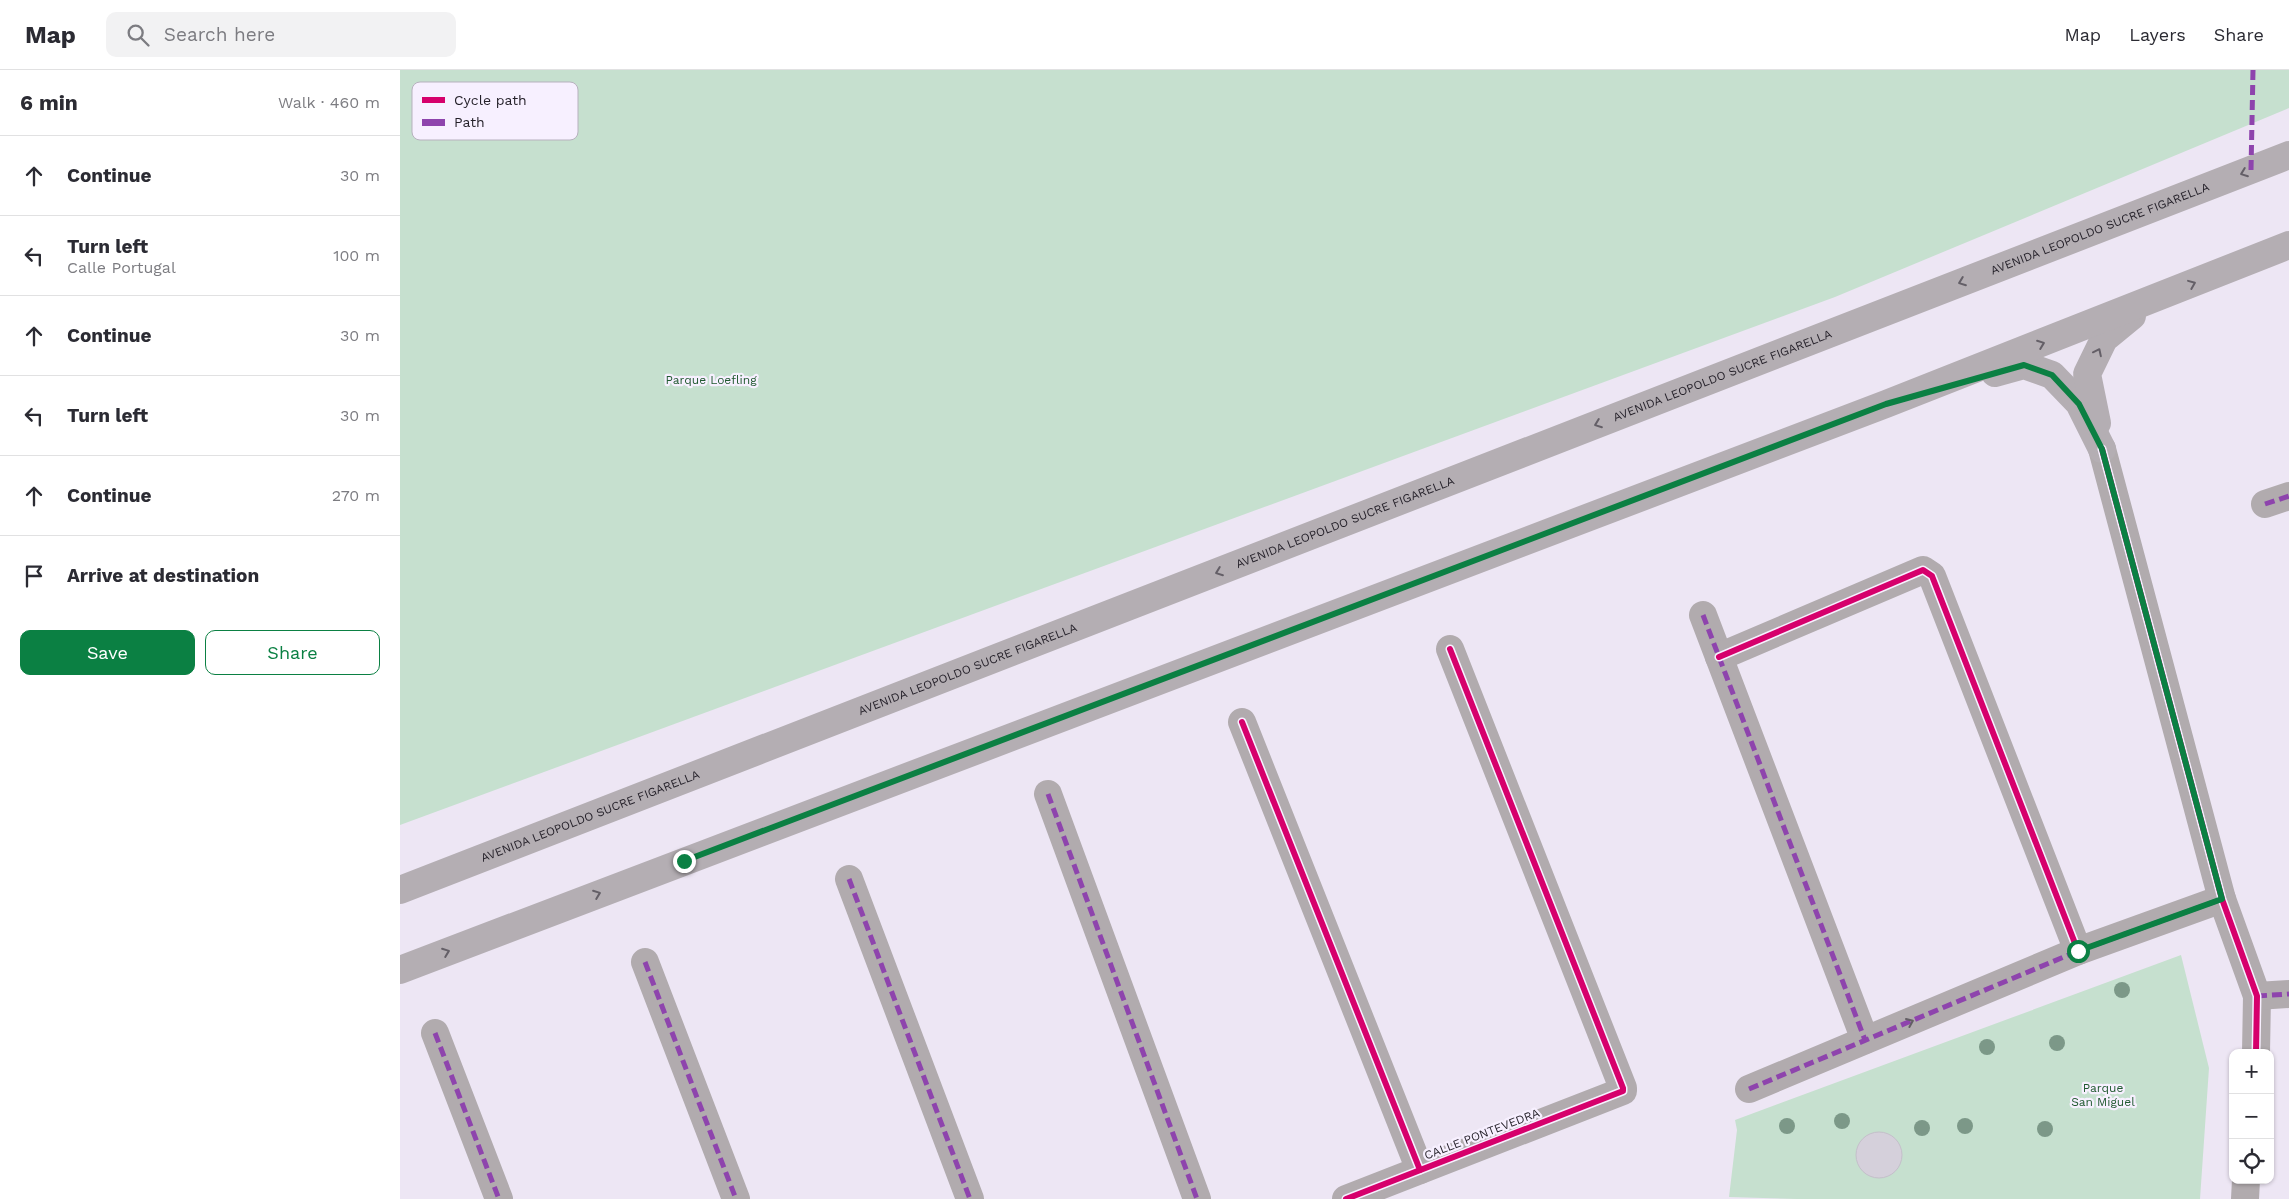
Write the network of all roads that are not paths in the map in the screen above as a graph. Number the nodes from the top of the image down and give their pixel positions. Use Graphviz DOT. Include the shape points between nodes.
graph roads {
  1 [pos="2289,155"];
  2 [pos="2289,246"];
  3 [pos="2150,302"];
  4 [pos="1886,404"];
  5 [pos="2102,449"];
  6 [pos="1703,615"];
  7 [pos="1450,648"];
  8 [pos="1719,657"];
  9 [pos="1242,722"];
  10 [pos="1048,794"];
  11 [pos="849,879"];
  12 [pos="400,890"];
  13 [pos="2222,899"];
  14 [pos="2078,951"];
  15 [pos="645,962"];
  16 [pos="400,970"];
  17 [pos="2289,994"];
  18 [pos="2257,996"];
  19 [pos="435,1033"];
  20 [pos="1865,1040"];
  21 [pos="2256,1049"];
  22 [pos="1749,1089"];
  23 [pos="1420,1170"];
  24 [pos="2246,1184"];
  25 [pos="499,1199"];
  26 [pos="736,1199"];
  27 [pos="970,1199"];
  28 [pos="1198,1199"];
  29 [pos="1346,1199"];
  30 [pos="2245,1199"];
  1 -- 12 [label="main road, AVENIDA LEOPOLDO SUCRE FIGARELLA, one-way"];
  3 -- 2 [label="main road, one-way"];
  4 -- 3 [label="main road, one-way"];
  5 -- 3 [label="main road, one-way" via="2087,374 2104,339"];
  4 -- 5 [label="main road" via="2024,365 2052,375 2072,396"];
  16 -- 4 [label="main road, one-way"];
  5 -- 13 [label="street"];
  6 -- 8 [label="street"];
  7 -- 23 [label="street, CALLE PONTEVEDRA" via="1624,1088 1622,1092"];
  8 -- 14 [label="street" via="1923,570 1932,576"];
  8 -- 20 [label="street"];
  9 -- 23 [label="street"];
  10 -- 28 [label="street"];
  11 -- 27 [label="street"];
  13 -- 14 [label="street"];
  13 -- 18 [label="street"];
  20 -- 14 [label="street, one-way"];
  15 -- 26 [label="street"];
  17 -- 18 [label="street"];
  18 -- 21 [label="street"];
  19 -- 25 [label="street"];
  20 -- 22 [label="street"];
  23 -- 29 [label="street, CALLE PONTEVEDRA"];
  24 -- 30 [label="street"];
}
